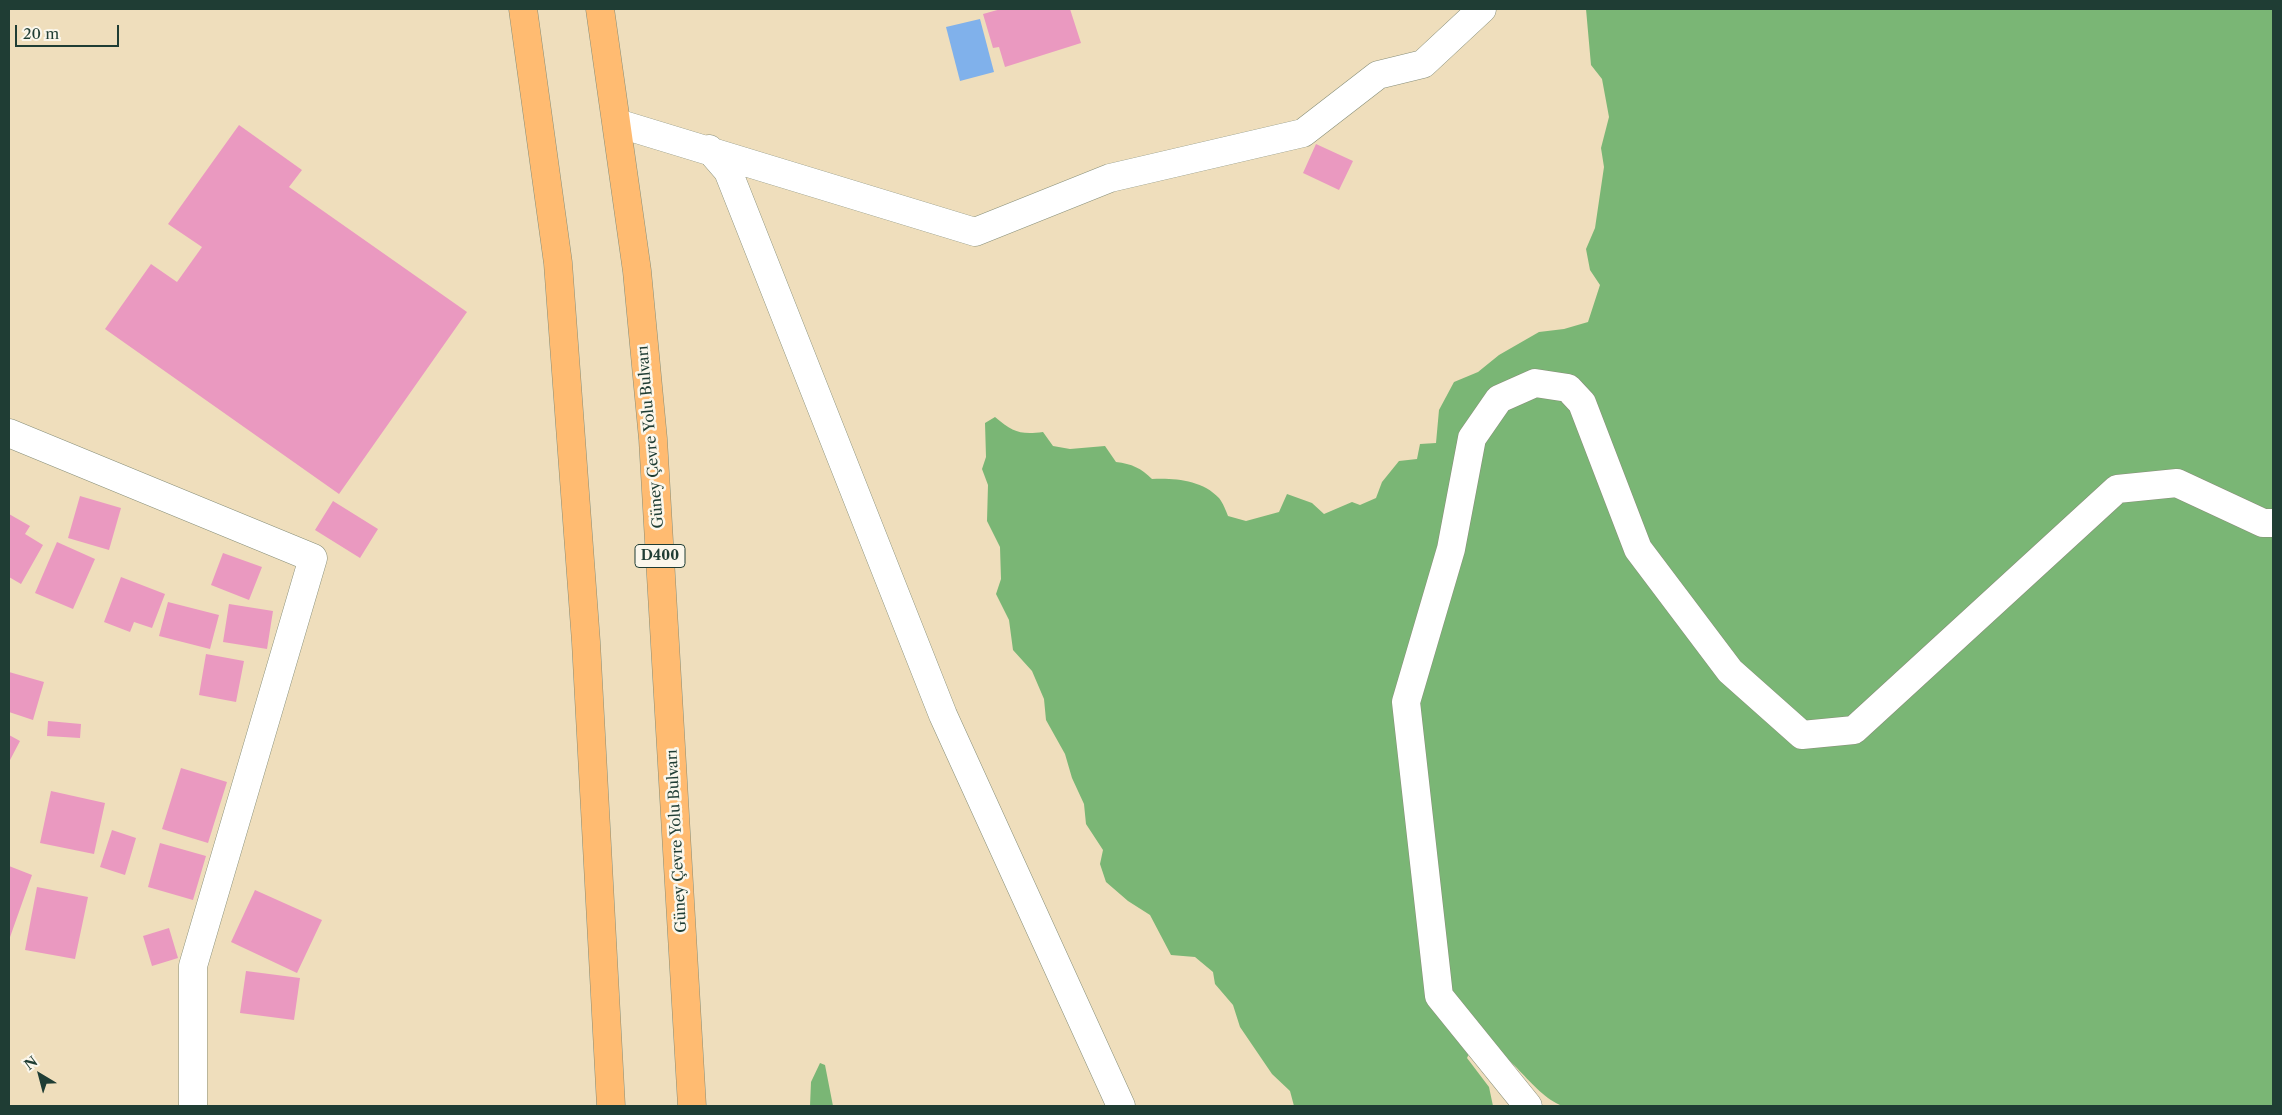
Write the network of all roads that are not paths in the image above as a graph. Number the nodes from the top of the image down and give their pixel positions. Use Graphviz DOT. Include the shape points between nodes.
graph roads {
  1 [pos="523,9"];
  2 [pos="600,9"];
  3 [pos="1482,9"];
  4 [pos="617,123"];
  5 [pos="709,149"];
  6 [pos="9,433"];
  7 [pos="2273,523"];
  8 [pos="193,1106"];
  9 [pos="611,1106"];
  10 [pos="692,1106"];
  11 [pos="1121,1106"];
  12 [pos="1528,1106"];
  1 -- 9 [label="highway" via="558,263 586,642"];
  2 -- 4 [label="highway, Güney Çevre Yolu Bulvarı / D400"];
  3 -- 5 [label="street" via="1422,64 1378,75 1303,133 1110,178 975,232"];
  4 -- 5 [label="street"];
  4 -- 10 [label="highway, Güney Çevre Yolu Bulvarı / D400" via="637,271 653,439"];
  5 -- 11 [label="street" via="728,171 943,715"];
  6 -- 8 [label="street" via="312,558 193,966"];
  7 -- 12 [label="street" via="2263,523 2177,483 2117,489 1854,730 1802,735 1730,671 1638,549 1582,403 1568,388 1535,383 1498,399 1472,438 1451,549 1406,702 1439,996"];
}
